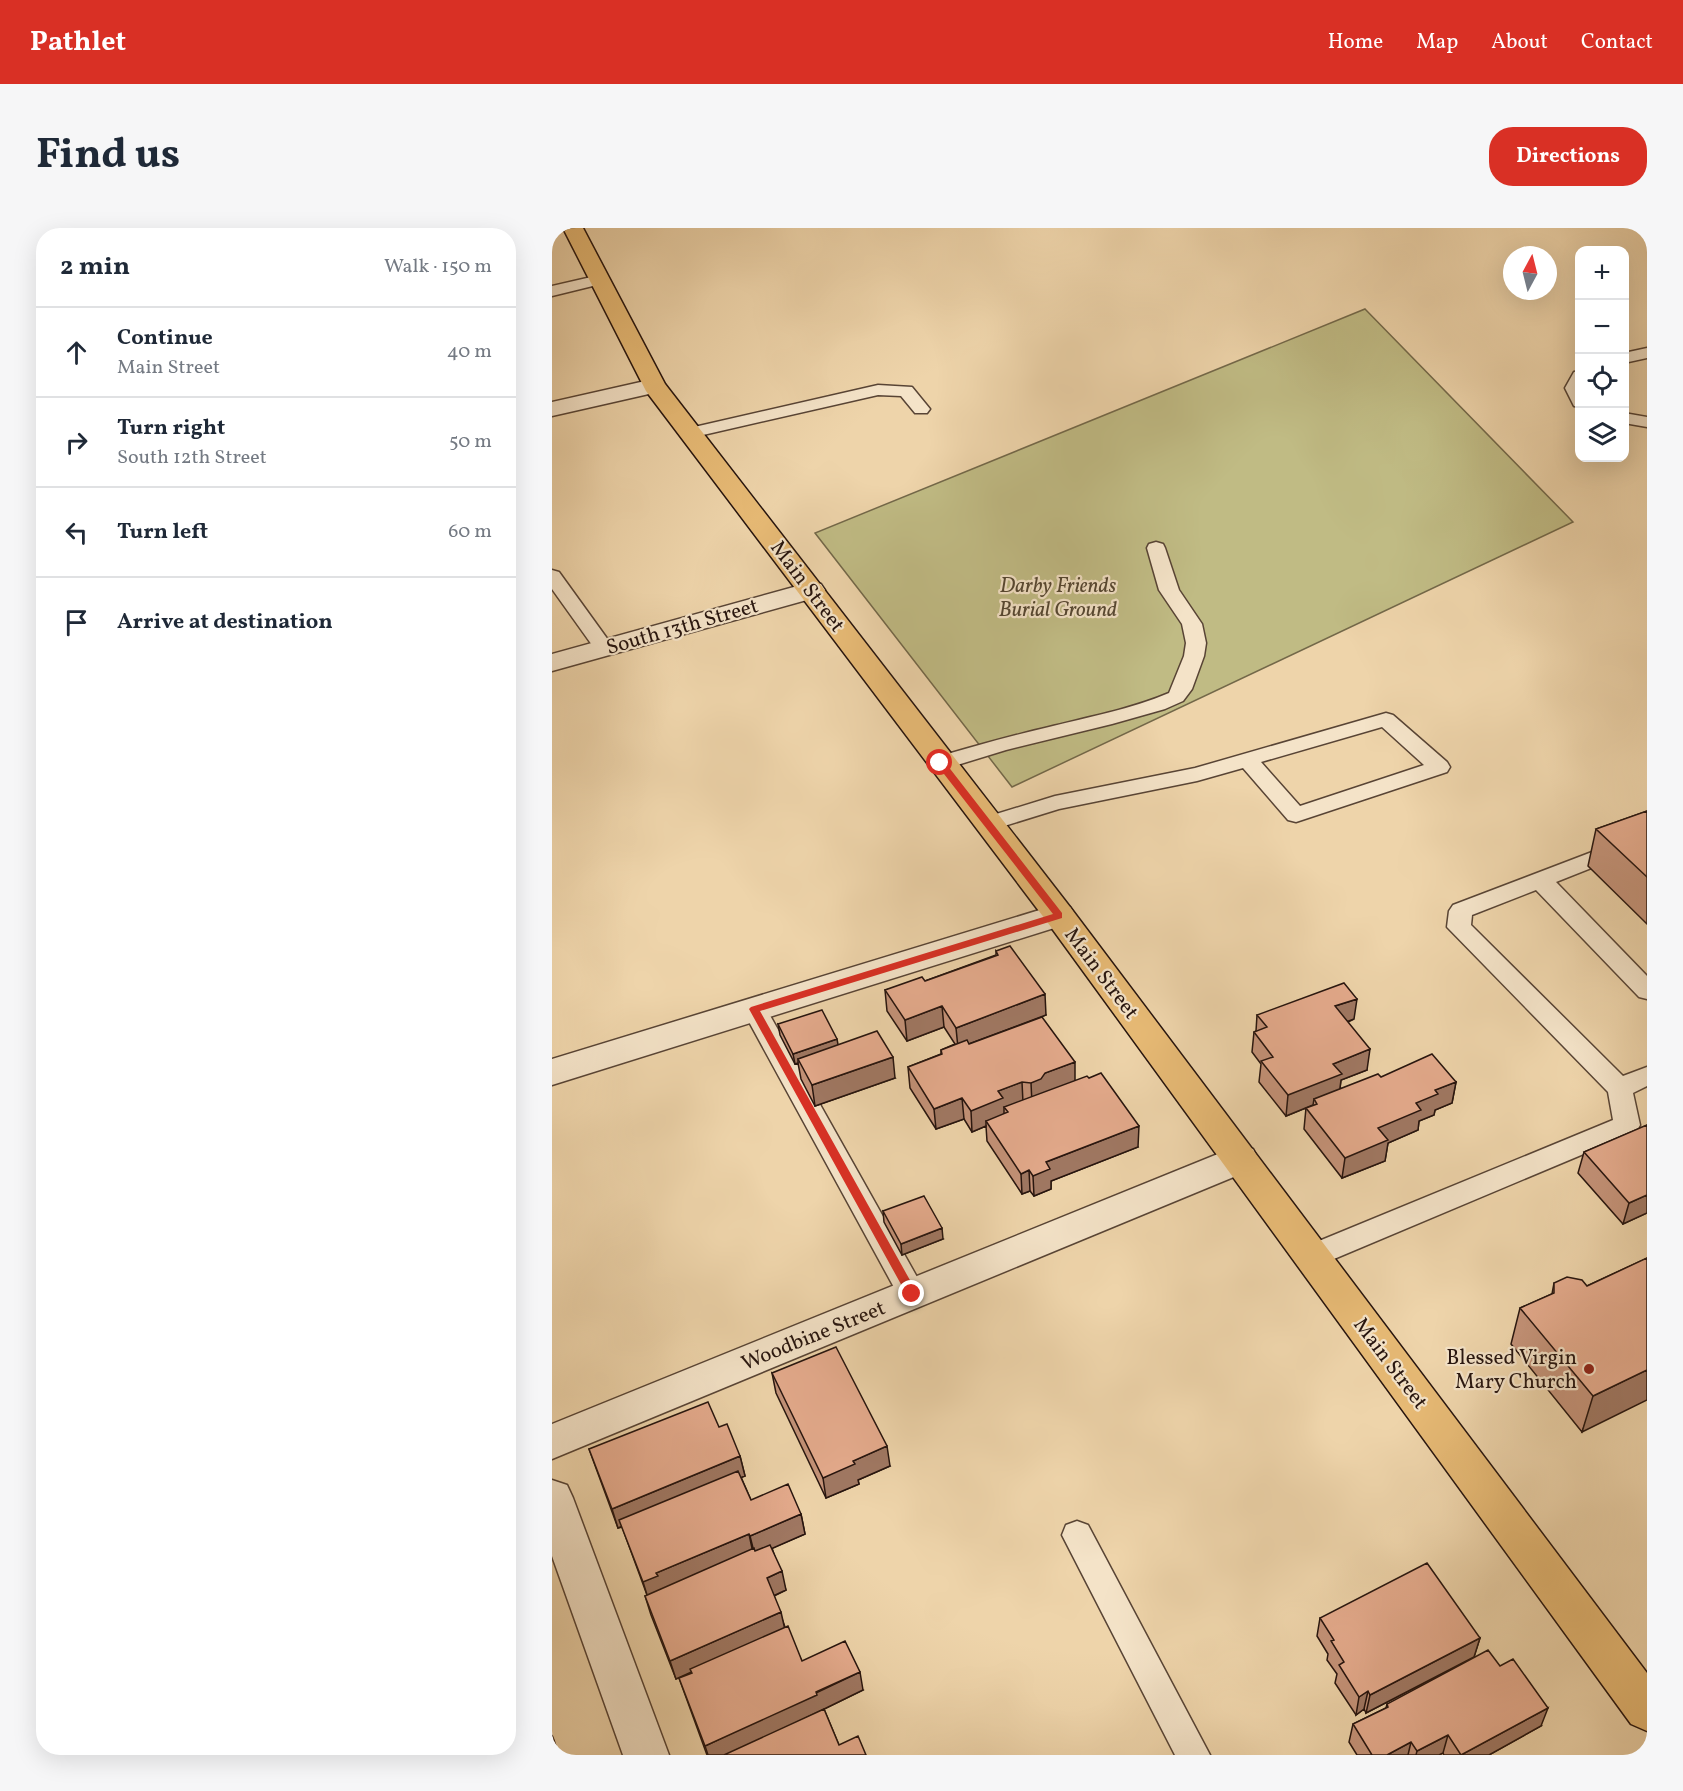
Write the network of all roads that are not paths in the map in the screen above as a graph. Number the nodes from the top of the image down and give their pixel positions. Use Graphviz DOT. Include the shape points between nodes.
graph roads {
  1 [pos="573,228"];
  2 [pos="600,280"];
  3 [pos="552,291"];
  4 [pos="1647,353"];
  5 [pos="1629,357"];
  6 [pos="654,386"];
  7 [pos="552,409"];
  8 [pos="921,409"];
  9 [pos="1629,419"];
  10 [pos="1647,422"];
  11 [pos="690,433"];
  12 [pos="1156,548"];
  13 [pos="552,576"];
  14 [pos="812,590"];
  15 [pos="604,648"];
  16 [pos="552,663"];
  17 [pos="1248,760"];
  18 [pos="940,763"];
  19 [pos="988,824"];
  20 [pos="1647,838"];
  21 [pos="1540,880"];
  22 [pos="1059,915"];
  23 [pos="1647,991"];
  24 [pos="754,1009"];
  25 [pos="552,1072"];
  26 [pos="1647,1076"];
  27 [pos="1620,1088"];
  28 [pos="1240,1159"];
  29 [pos="1312,1256"];
  30 [pos="912,1294"];
  31 [pos="552,1442"];
  32 [pos="552,1498"];
  33 [pos="1077,1535"];
  34 [pos="1647,1709"];
  35 [pos="646,1755"];
  36 [pos="1193,1755"];
  1 -- 2 [label="main road, Main Street"];
  2 -- 3 [label="lane"];
  2 -- 6 [label="main road, Main Street"];
  4 -- 5 [label="lane"];
  6 -- 7 [label="street"];
  6 -- 11 [label="main road, Main Street"];
  8 -- 11 [label="lane" via="906,391 878,390"];
  9 -- 10 [label="lane"];
  11 -- 14 [label="main road, Main Street"];
  12 -- 18 [label="lane" via="1169,590 1192,624 1196,643 1176,697 1105,720"];
  13 -- 15 [label="lane"];
  14 -- 15 [label="street, South 13th Street"];
  14 -- 18 [label="main road, Main Street"];
  15 -- 16 [label="street, South 13th Street"];
  17 -- 17 [label="lane" via="1386,719 1439,767 1296,815"];
  17 -- 19 [label="lane" via="1054,803"];
  18 -- 19 [label="main road, Main Street"];
  19 -- 22 [label="main road, Main Street"];
  20 -- 21 [label="lane"];
  21 -- 23 [label="lane"];
  21 -- 27 [label="lane" via="1461,911 1459,927"];
  22 -- 24 [label="street"];
  22 -- 28 [label="main road, Main Street"];
  24 -- 25 [label="street"];
  24 -- 30 [label="lane"];
  26 -- 27 [label="lane"];
  27 -- 29 [label="lane" via="1627,1125"];
  28 -- 29 [label="main road, Main Street"];
  28 -- 30 [label="street, Woodbine Street"];
  29 -- 34 [label="main road, Main Street"];
  30 -- 31 [label="street, Woodbine Street"];
  32 -- 35 [label="street"];
  33 -- 36 [label="lane"];
}
